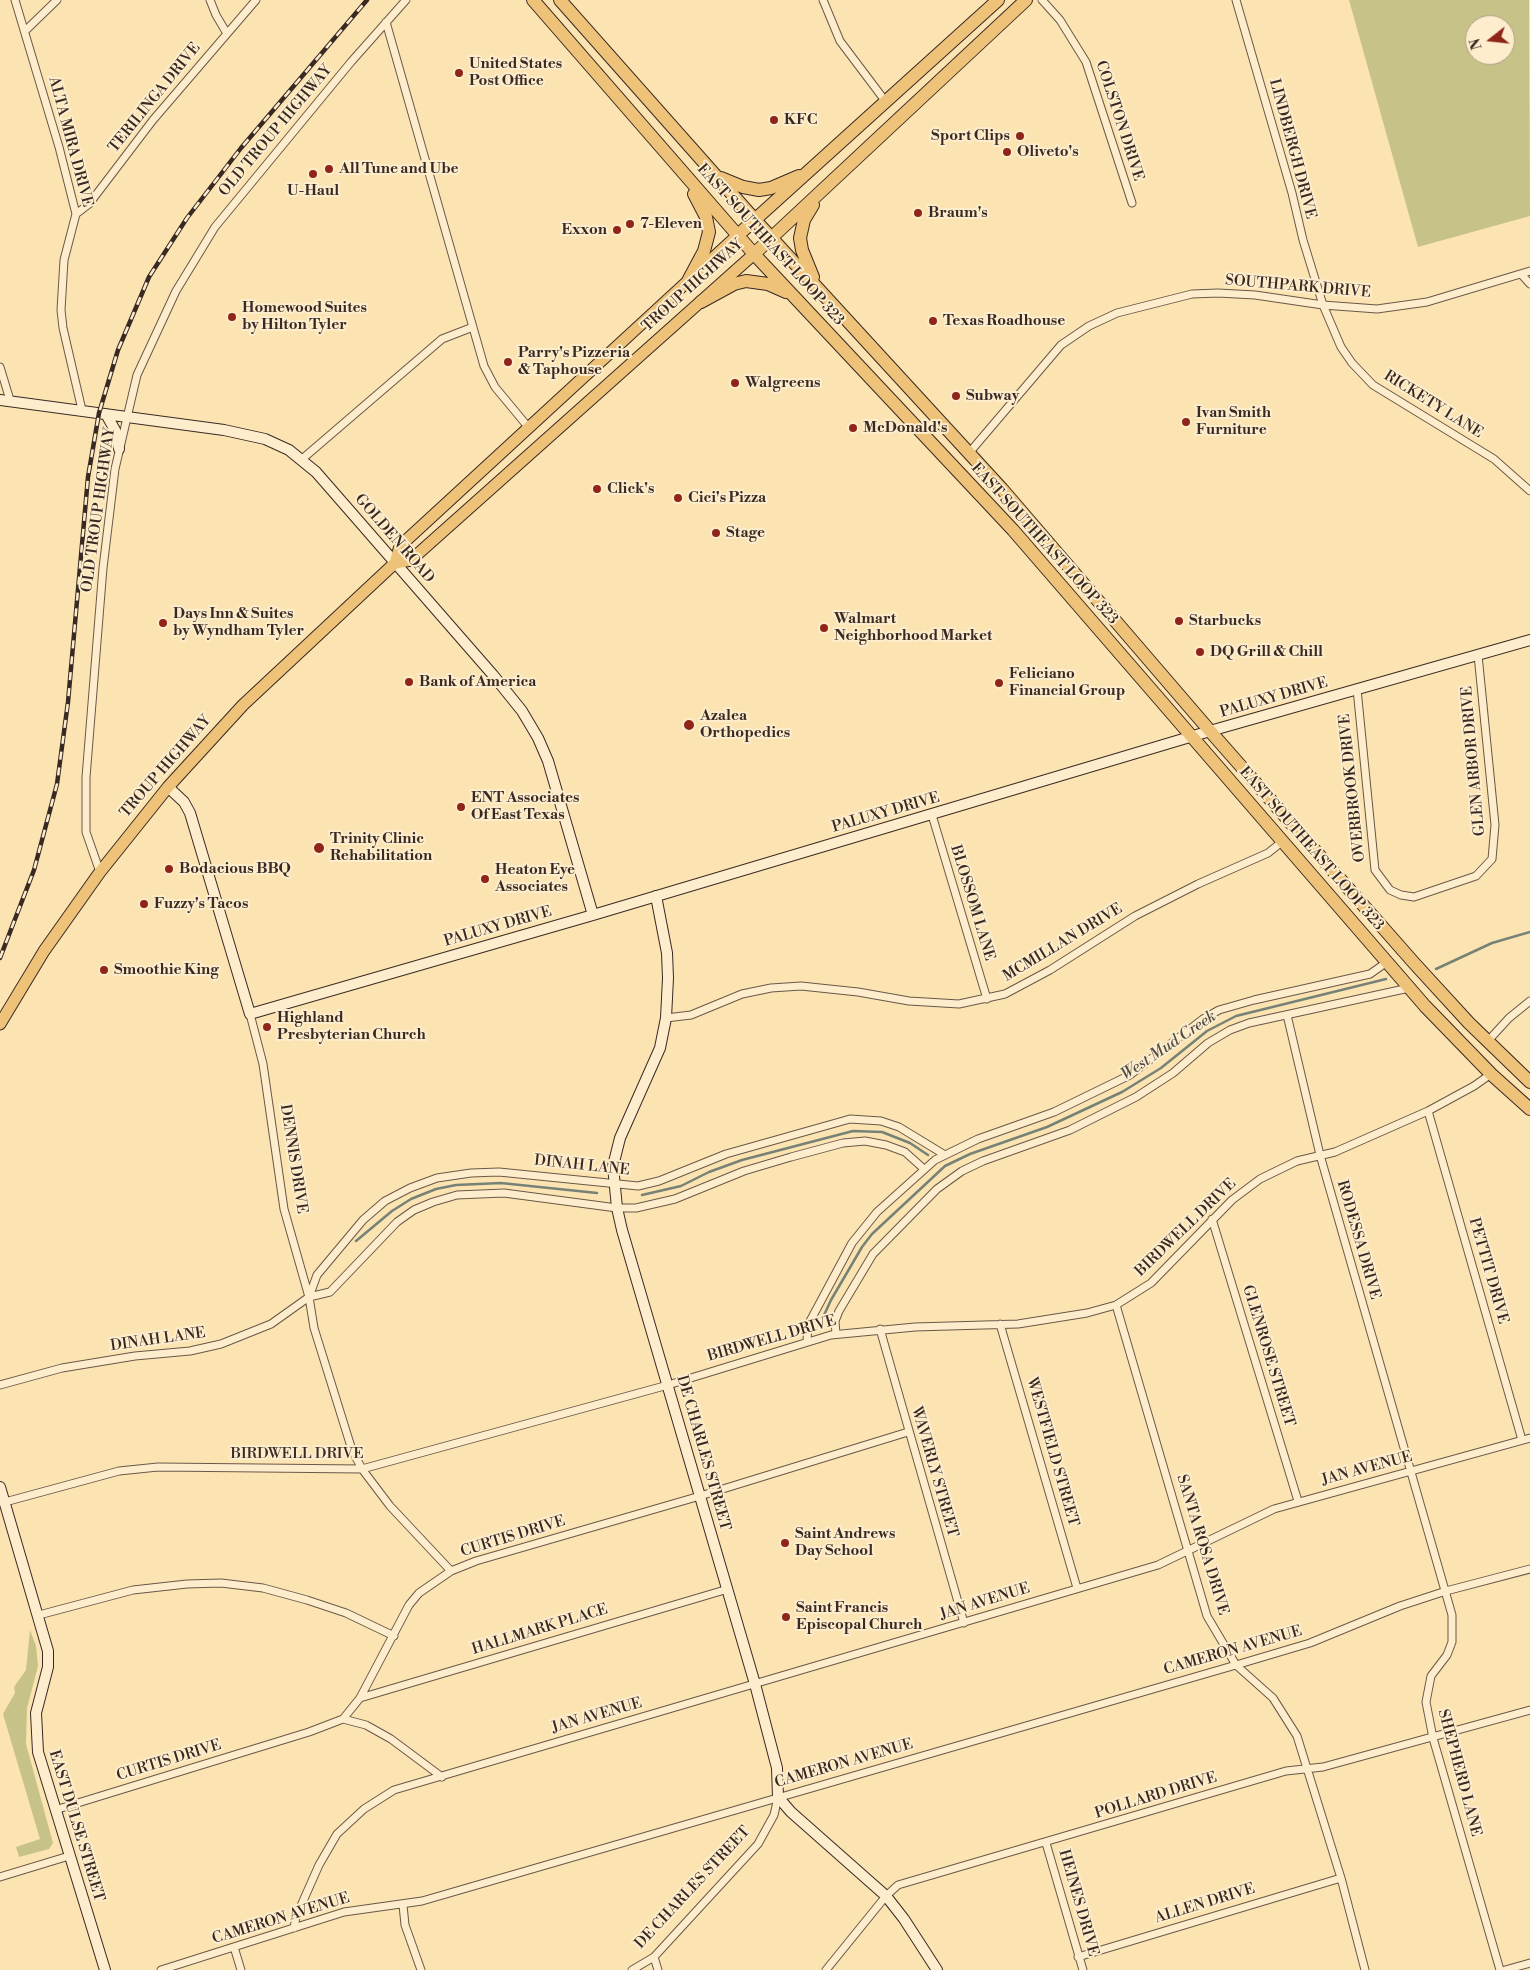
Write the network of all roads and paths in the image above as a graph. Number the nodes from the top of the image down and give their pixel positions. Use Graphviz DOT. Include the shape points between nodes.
graph roads {
  1 [pos="15,0"];
  2 [pos="57,0"];
  3 [pos="210,0"];
  4 [pos="256,0"];
  5 [pos="406,0"];
  6 [pos="533,0"];
  7 [pos="560,0"];
  8 [pos="822,0"];
  9 [pos="998,0"];
  10 [pos="1026,0"];
  11 [pos="1042,0"];
  12 [pos="1236,0"];
  13 [pos="386,22"];
  14 [pos="25,31"];
  15 [pos="226,32"];
  16 [pos="886,102"];
  17 [pos="808,172"];
  18 [pos="716,175"];
  19 [pos="684,176"];
  20 [pos="818,196"];
  21 [pos="1132,203"];
  22 [pos="76,214"];
  23 [pos="755,220"];
  24 [pos="738,235"];
  25 [pos="772,238"];
  26 [pos="754,254"];
  27 [pos="1530,271"];
  28 [pos="1521,274"];
  29 [pos="689,279"];
  30 [pos="1530,284"];
  31 [pos="817,287"];
  32 [pos="793,296"];
  33 [pos="701,302"];
  34 [pos="1323,304"];
  35 [pos="473,327"];
  36 [pos="0,366"];
  37 [pos="5,400"];
  38 [pos="82,410"];
  39 [pos="106,414"];
  40 [pos="126,417"];
  41 [pos="529,428"];
  42 [pos="119,449"];
  43 [pos="969,453"];
  44 [pos="300,460"];
  45 [pos="1530,492"];
  46 [pos="395,564"];
  47 [pos="1530,640"];
  48 [pos="1478,655"];
  49 [pos="1357,689"];
  50 [pos="1210,732"];
  51 [pos="1193,737"];
  52 [pos="168,787"];
  53 [pos="932,815"];
  54 [pos="1282,841"];
  55 [pos="100,872"];
  56 [pos="1383,881"];
  57 [pos="656,896"];
  58 [pos="593,915"];
  59 [pos="1387,962"];
  60 [pos="1410,988"];
  61 [pos="987,999"];
  62 [pos="1530,1001"];
  63 [pos="250,1014"];
  64 [pos="1287,1014"];
  65 [pos="666,1018"];
  66 [pos="0,1024"];
  67 [pos="1487,1042"];
  68 [pos="1491,1074"];
  69 [pos="1530,1082"];
  70 [pos="1530,1109"];
  71 [pos="1428,1110"];
  72 [pos="945,1155"];
  73 [pos="1320,1155"];
  74 [pos="924,1169"];
  75 [pos="615,1184"];
  76 [pos="617,1208"];
  77 [pos="1212,1219"];
  78 [pos="310,1297"];
  79 [pos="1116,1305"];
  80 [pos="1000,1324"];
  81 [pos="880,1328"];
  82 [pos="836,1334"];
  83 [pos="807,1341"];
  84 [pos="0,1385"];
  85 [pos="668,1385"];
  86 [pos="908,1432"];
  87 [pos="1530,1438"];
  88 [pos="1522,1440"];
  89 [pos="362,1470"];
  90 [pos="1410,1472"];
  91 [pos="0,1487"];
  92 [pos="700,1496"];
  93 [pos="1298,1501"];
  94 [pos="5,1502"];
  95 [pos="1189,1552"];
  96 [pos="1530,1568"];
  97 [pos="451,1571"];
  98 [pos="1077,1588"];
  99 [pos="728,1589"];
  100 [pos="1446,1591"];
  101 [pos="39,1615"];
  102 [pos="964,1623"];
  103 [pos="394,1636"];
  104 [pos="1236,1665"];
  105 [pos="755,1684"];
  106 [pos="360,1698"];
  107 [pos="1530,1710"];
  108 [pos="343,1719"];
  109 [pos="1433,1738"];
  110 [pos="1308,1769"];
  111 [pos="442,1776"];
  112 [pos="778,1798"];
  113 [pos="55,1810"];
  114 [pos="1046,1843"];
  115 [pos="69,1856"];
  116 [pos="0,1877"];
  117 [pos="1341,1878"];
  118 [pos="886,1896"];
  119 [pos="403,1904"];
  120 [pos="294,1928"];
  121 [pos="234,1947"];
  122 [pos="654,1957"];
  123 [pos="1078,1957"];
  124 [pos="1530,1963"];
  125 [pos="105,1970"];
  126 [pos="161,1970"];
  127 [pos="241,1970"];
  128 [pos="421,1970"];
  129 [pos="632,1970"];
  130 [pos="658,1970"];
  131 [pos="826,1970"];
  132 [pos="937,1970"];
  133 [pos="1083,1970"];
  134 [pos="1365,1970"];
  135 [pos="1500,1970"];
  136 [pos="1505,1970"];
  1 -- 14 [label="street, ALTA MIRA DRIVE"];
  2 -- 14 [label="street"];
  3 -- 15 [label="street"];
  4 -- 15 [label="street, TERILINGA DRIVE"];
  5 -- 13 [label="street, OLD TROUP HIGHWAY"];
  6 -- 19 [label="highway, EAST SOUTHEAST LOOP 323"];
  7 -- 18 [label="highway, EAST SOUTHEAST LOOP 323"];
  8 -- 16 [label="street" via="840,41"];
  9 -- 16 [label="highway, TROUP HIGHWAY"];
  10 -- 20 [label="highway, TROUP HIGHWAY"];
  11 -- 21 [label="street, COLSTON DRIVE" via="1060,20 1086,62"];
  12 -- 34 [label="street, LINDBERGH DRIVE" via="1292,193 1302,240"];
  13 -- 35 [label="street"];
  13 -- 40 [label="street, OLD TROUP HIGHWAY" via="215,227 150,342"];
  14 -- 22 [label="street, ALTA MIRA DRIVE"];
  15 -- 22 [label="street, TERILINGA DRIVE" via="89,204"];
  16 -- 17 [label="highway, TROUP HIGHWAY"];
  17 -- 18 [label="highway" via="759,190"];
  17 -- 23 [label="highway, TROUP HIGHWAY"];
  18 -- 23 [label="highway, EAST SOUTHEAST LOOP 323"];
  19 -- 24 [label="highway, EAST SOUTHEAST LOOP 323"];
  19 -- 29 [label="highway" via="706,216 709,232 704,251"];
  20 -- 25 [label="highway, TROUP HIGHWAY"];
  20 -- 31 [label="highway" via="807,214 800,238"];
  22 -- 38 [label="street, ALTA MIRA DRIVE" via="64,260 60,310"];
  23 -- 24 [label="highway, TROUP HIGHWAY"];
  23 -- 25 [label="highway, EAST SOUTHEAST LOOP 323"];
  24 -- 26 [label="highway, EAST SOUTHEAST LOOP 323"];
  24 -- 29 [label="main road, TROUP HIGHWAY"];
  25 -- 26 [label="highway, TROUP HIGHWAY"];
  25 -- 31 [label="highway, EAST SOUTHEAST LOOP 323"];
  26 -- 32 [label="highway, EAST SOUTHEAST LOOP 323"];
  26 -- 33 [label="main road, TROUP HIGHWAY"];
  27 -- 28 [label="street, SOUTHPARK DRIVE"];
  28 -- 30 [label="street"];
  28 -- 34 [label="street, SOUTHPARK DRIVE" via="1408,305 1376,309"];
  29 -- 41 [label="main road, TROUP HIGHWAY"];
  31 -- 43 [label="highway, EAST SOUTHEAST LOOP 323"];
  32 -- 33 [label="highway" via="768,284 746,281"];
  32 -- 51 [label="highway, EAST SOUTHEAST LOOP 323" via="1013,530"];
  33 -- 46 [label="main road, TROUP HIGHWAY" via="411,560"];
  34 -- 43 [label="street, SOUTHPARK DRIVE" via="1255,295 1201,294 1117,313 1089,326 1061,345"];
  34 -- 45 [label="street, RICKETY LANE" via="1341,347 1366,378 1494,459"];
  35 -- 41 [label="street" via="484,366 495,387"];
  35 -- 44 [label="street" via="442,339"];
  36 -- 37 [label="street"];
  37 -- 38 [label="street, GOLDEN ROAD"];
  38 -- 39 [label="street, GOLDEN ROAD"];
  39 -- 40 [label="street, GOLDEN ROAD"];
  39 -- 42 [label="street" via="116,432"];
  40 -- 42 [label="street, OLD TROUP HIGHWAY"];
  40 -- 44 [label="street, GOLDEN ROAD" via="265,439 289,450"];
  41 -- 46 [label="main road, TROUP HIGHWAY" via="400,546"];
  42 -- 55 [label="street, OLD TROUP HIGHWAY" via="103,568 86,777 86,832"];
  43 -- 50 [label="highway, EAST SOUTHEAST LOOP 323"];
  44 -- 46 [label="street, GOLDEN ROAD" via="316,472"];
  46 -- 52 [label="main road, TROUP HIGHWAY" via="244,704"];
  46 -- 58 [label="street, GOLDEN ROAD" via="500,683 537,736 548,761"];
  47 -- 48 [label="street, PALUXY DRIVE"];
  48 -- 49 [label="street, PALUXY DRIVE"];
  48 -- 56 [label="street, GLEN ARBOR DRIVE" via="1494,826 1492,859 1476,876 1414,897 1390,890"];
  49 -- 50 [label="street, PALUXY DRIVE"];
  49 -- 56 [label="street, OVERBROOK DRIVE" via="1373,858 1375,870"];
  50 -- 51 [label="street, PALUXY DRIVE"];
  50 -- 67 [label="highway, EAST SOUTHEAST LOOP 323"];
  51 -- 53 [label="street, PALUXY DRIVE"];
  51 -- 54 [label="highway, EAST SOUTHEAST LOOP 323"];
  52 -- 55 [label="main road, TROUP HIGHWAY"];
  52 -- 63 [label="street, DENNIS DRIVE" via="184,802 190,813"];
  53 -- 57 [label="street, PALUXY DRIVE"];
  53 -- 61 [label="street, BLOSSOM LANE"];
  54 -- 59 [label="highway, EAST SOUTHEAST LOOP 323"];
  54 -- 61 [label="street, MCMILLAN DRIVE" via="1268,853 1135,916 1022,986"];
  55 -- 66 [label="main road, TROUP HIGHWAY" via="44,951"];
  57 -- 58 [label="street, PALUXY DRIVE"];
  57 -- 65 [label="street, DE CHARLES STREET" via="667,954"];
  58 -- 63 [label="street, PALUXY DRIVE"];
  59 -- 60 [label="highway, EAST SOUTHEAST LOOP 323"];
  59 -- 72 [label="street" via="1370,974 1219,1010 1130,1075 1054,1112 978,1139"];
  60 -- 64 [label="street"];
  60 -- 68 [label="highway, EAST SOUTHEAST LOOP 323"];
  61 -- 65 [label="street, MCMILLAN DRIVE" via="959,1004 938,1003 801,986 742,994 691,1015"];
  62 -- 67 [label="street"];
  63 -- 78 [label="street, DENNIS DRIVE" via="263,1064 284,1209"];
  64 -- 73 [label="street, RODESSA DRIVE"];
  64 -- 82 [label="street" via="1230,1030 1136,1097 1078,1127 983,1161 952,1178 873,1254 839,1311"];
  65 -- 75 [label="street, DE CHARLES STREET" via="660,1048 620,1138 613,1166"];
  67 -- 69 [label="highway, EAST SOUTHEAST LOOP 323"];
  68 -- 70 [label="highway, EAST SOUTHEAST LOOP 323"];
  68 -- 71 [label="street, BIRDWELL DRIVE"];
  71 -- 73 [label="street, BIRDWELL DRIVE" via="1335,1152"];
  71 -- 88 [label="street, PETTIT DRIVE"];
  72 -- 74 [label="street"];
  72 -- 75 [label="street, DINAH LANE" via="899,1127 881,1121 850,1119 726,1154 659,1181 638,1186"];
  73 -- 77 [label="street, BIRDWELL DRIVE" via="1297,1161 1260,1179"];
  73 -- 90 [label="street, RODESSA DRIVE"];
  74 -- 76 [label="street, DINAH LANE" via="905,1152 886,1145 865,1141 843,1143 744,1171 675,1199 636,1208"];
  74 -- 83 [label="street" via="877,1212 852,1242 808,1325"];
  75 -- 76 [label="street, DE CHARLES STREET"];
  75 -- 78 [label="street, DINAH LANE" via="499,1172 437,1178 410,1188 363,1220 317,1276"];
  76 -- 78 [label="street, DINAH LANE" via="504,1193 457,1196 432,1202 397,1222 330,1292"];
  76 -- 85 [label="street, DE CHARLES STREET"];
  77 -- 79 [label="street, BIRDWELL DRIVE" via="1151,1283"];
  77 -- 93 [label="street, GLENROSE STREET"];
  78 -- 84 [label="street, DINAH LANE" via="271,1324 221,1344 62,1368"];
  78 -- 89 [label="street, DENNIS DRIVE" via="314,1328 340,1415"];
  79 -- 80 [label="street, BIRDWELL DRIVE" via="1040,1322"];
  79 -- 95 [label="street, SANTA ROSA DRIVE"];
  80 -- 81 [label="street, BIRDWELL DRIVE"];
  80 -- 98 [label="street, WESTFIELD STREET"];
  81 -- 82 [label="street, BIRDWELL DRIVE"];
  81 -- 86 [label="street, WAVERLY STREET"];
  82 -- 83 [label="street, BIRDWELL DRIVE"];
  83 -- 85 [label="street, BIRDWELL DRIVE"];
  85 -- 89 [label="street, BIRDWELL DRIVE"];
  85 -- 92 [label="street, DE CHARLES STREET"];
  86 -- 92 [label="street, CURTIS DRIVE"];
  86 -- 102 [label="street, WAVERLY STREET"];
  87 -- 88 [label="street, JAN AVENUE"];
  88 -- 90 [label="street, JAN AVENUE"];
  89 -- 94 [label="street, BIRDWELL DRIVE" via="158,1467 119,1471"];
  89 -- 97 [label="street, DENNIS DRIVE" via="390,1506"];
  90 -- 93 [label="street, JAN AVENUE"];
  90 -- 100 [label="street, SHEPHERD LANE"];
  91 -- 94 [label="street, EAST DULSE STREET"];
  92 -- 97 [label="street, CURTIS DRIVE"];
  92 -- 99 [label="street, DE CHARLES STREET"];
  93 -- 95 [label="street, JAN AVENUE" via="1274,1509"];
  94 -- 101 [label="street, EAST DULSE STREET"];
  95 -- 98 [label="street, JAN AVENUE" via="1158,1565"];
  95 -- 104 [label="street, SANTA ROSA DRIVE" via="1207,1616"];
  96 -- 100 [label="street, CAMERON AVENUE"];
  97 -- 103 [label="street, CURTIS DRIVE" via="419,1593"];
  98 -- 102 [label="street, JAN AVENUE"];
  99 -- 105 [label="street, DE CHARLES STREET"];
  99 -- 106 [label="street, HALLMARK PLACE"];
  100 -- 104 [label="street, CAMERON AVENUE" via="1326,1637"];
  100 -- 109 [label="street, SHEPHERD LANE" via="1454,1628 1447,1655 1431,1676 1427,1689 1426,1702"];
  101 -- 103 [label="street" via="133,1590 221,1583 263,1588 307,1600 346,1613"];
  101 -- 113 [label="street, EAST DULSE STREET" via="49,1662 36,1709 35,1735"];
  102 -- 105 [label="street, JAN AVENUE"];
  103 -- 106 [label="street, CURTIS DRIVE"];
  104 -- 110 [label="street, SANTA ROSA DRIVE" via="1259,1683 1283,1711 1297,1736"];
  104 -- 112 [label="street, CAMERON AVENUE"];
  105 -- 111 [label="street, JAN AVENUE"];
  105 -- 112 [label="street, DE CHARLES STREET" via="777,1768"];
  106 -- 108 [label="street, CURTIS DRIVE"];
  107 -- 109 [label="street, POLLARD DRIVE"];
  108 -- 111 [label="street" via="366,1725 391,1738"];
  108 -- 113 [label="street, CURTIS DRIVE"];
  109 -- 110 [label="street, POLLARD DRIVE"];
  109 -- 135 [label="street, SHEPHERD LANE"];
  110 -- 114 [label="street, POLLARD DRIVE" via="1286,1771"];
  110 -- 117 [label="street, SANTA ROSA DRIVE"];
  111 -- 120 [label="street, JAN AVENUE" via="394,1790 350,1820 337,1834 319,1865"];
  112 -- 118 [label="street"];
  112 -- 119 [label="street, CAMERON AVENUE"];
  112 -- 122 [label="street, DE CHARLES STREET" via="774,1815 758,1844"];
  113 -- 115 [label="street, EAST DULSE STREET"];
  114 -- 118 [label="street, POLLARD DRIVE" via="898,1885"];
  114 -- 123 [label="street, HEINES DRIVE"];
  115 -- 116 [label="street"];
  115 -- 125 [label="street, EAST DULSE STREET"];
  117 -- 123 [label="street, ALLEN DRIVE"];
  117 -- 134 [label="street, SANTA ROSA DRIVE"];
  118 -- 131 [label="street, POLLARD DRIVE"];
  118 -- 132 [label="street"];
  119 -- 120 [label="street, CAMERON AVENUE" via="344,1912"];
  119 -- 128 [label="street" via="405,1925"];
  120 -- 121 [label="street, CAMERON AVENUE"];
  121 -- 126 [label="street, CAMERON AVENUE"];
  121 -- 127 [label="street"];
  122 -- 129 [label="street, DE CHARLES STREET"];
  122 -- 130 [label="street"];
  123 -- 133 [label="street, HEINES DRIVE"];
  124 -- 136 [label="street"];
}
